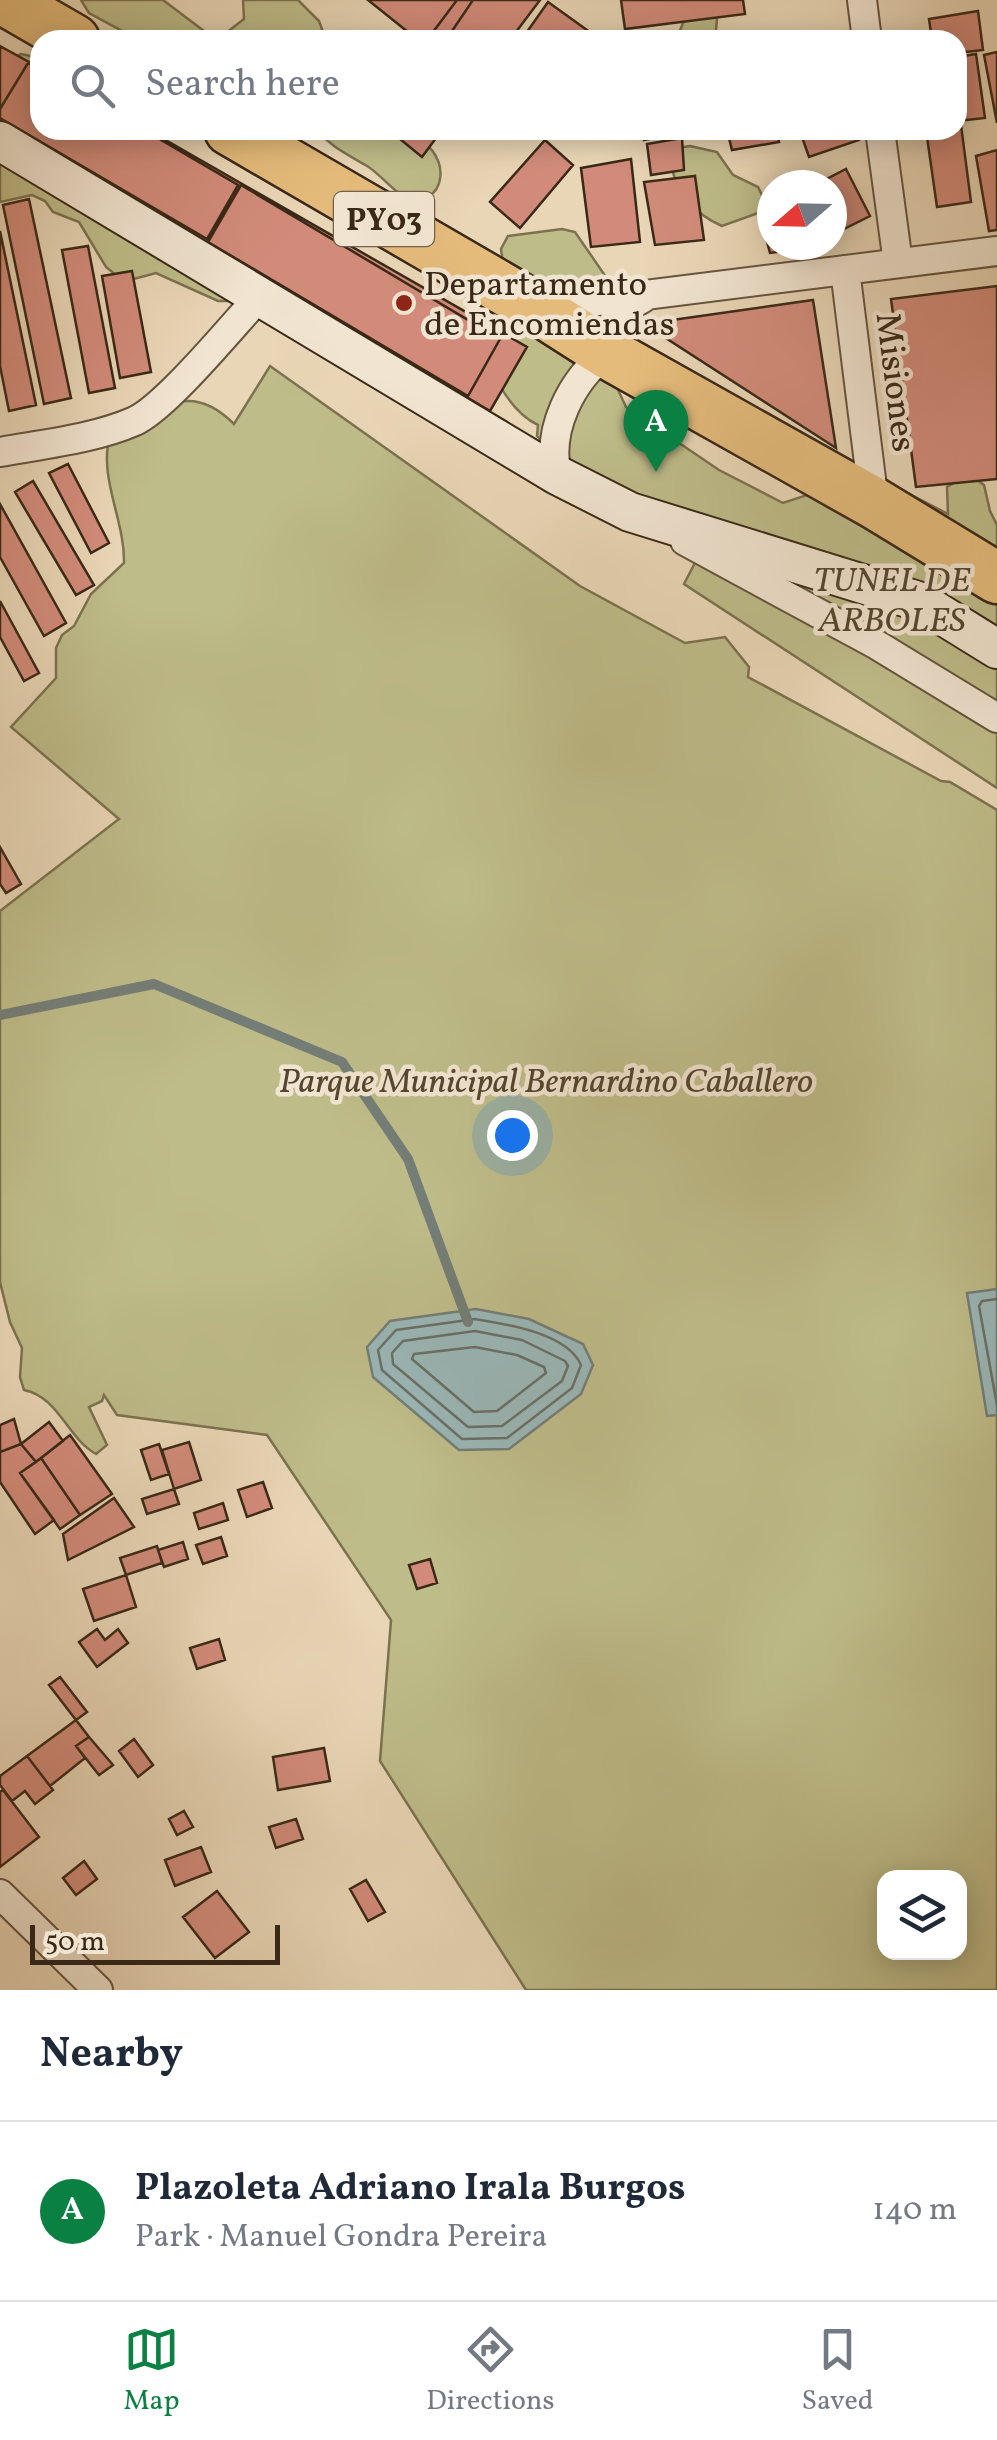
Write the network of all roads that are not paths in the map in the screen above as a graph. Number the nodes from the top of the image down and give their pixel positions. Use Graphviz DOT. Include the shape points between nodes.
graph roads {
  1 [pos="5,0"];
  2 [pos="862,0"];
  3 [pos="57,30"];
  4 [pos="866,30"];
  5 [pos="247,140"];
  6 [pos="881,140"];
  7 [pos="0,142"];
  8 [pos="997,251"];
  9 [pos="898,262"];
  10 [pos="845,270"];
  11 [pos="652,294"];
  12 [pos="260,296"];
  13 [pos="538,309"];
  14 [pos="607,353"];
  15 [pos="0,452"];
  16 [pos="557,476"];
  17 [pos="874,503"];
  18 [pos="630,512"];
  19 [pos="997,578"];
  20 [pos="997,649"];
  21 [pos="997,718"];
  22 [pos="0,1894"];
  23 [pos="98,1990"];
  1 -- 3 [label="highway"];
  2 -- 4 [label="street"];
  5 -- 13 [label="highway, PY03"];
  6 -- 9 [label="street, Misiones"];
  7 -- 12 [label="street"];
  8 -- 9 [label="street"];
  9 -- 10 [label="street"];
  10 -- 11 [label="street"];
  10 -- 17 [label="street, Misiones"];
  11 -- 13 [label="street"];
  11 -- 14 [label="street" via="617,314 606,334"];
  12 -- 15 [label="street" via="146,414 86,435"];
  12 -- 16 [label="street"];
  13 -- 14 [label="highway, PY03"];
  14 -- 16 [label="street" via="574,389 553,439"];
  14 -- 17 [label="highway, PY03"];
  16 -- 18 [label="street"];
  17 -- 19 [label="highway, PY03"];
  18 -- 20 [label="street" via="921,602"];
  18 -- 21 [label="street"];
  22 -- 23 [label="street"];
}
